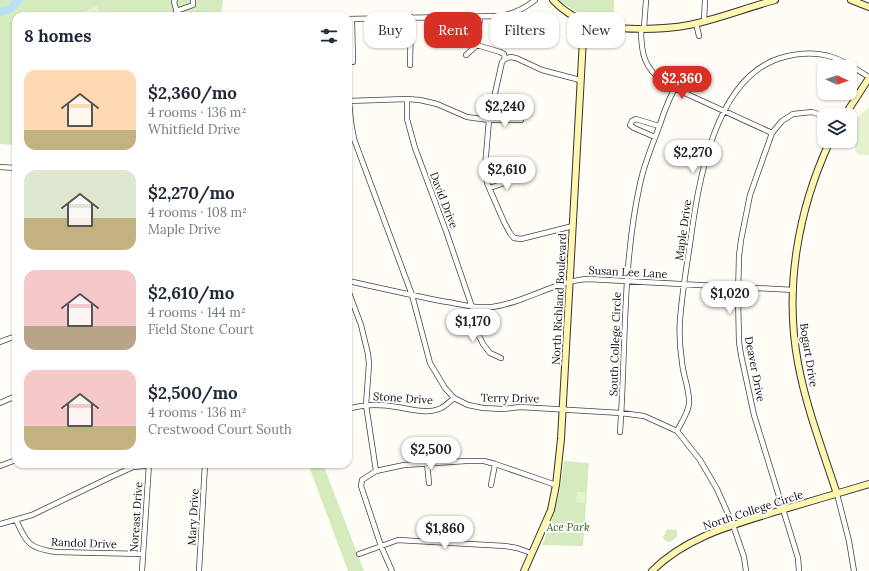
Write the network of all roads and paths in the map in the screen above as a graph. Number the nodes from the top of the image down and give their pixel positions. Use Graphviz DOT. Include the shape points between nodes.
graph roads {
  1 [pos="175,0"];
  2 [pos="193,0"];
  3 [pos="535,0"];
  4 [pos="553,0"];
  5 [pos="646,0"];
  6 [pos="705,0"];
  7 [pos="775,0"];
  8 [pos="851,0"];
  9 [pos="763,2"];
  10 [pos="869,6"];
  11 [pos="176,12"];
  12 [pos="181,12"];
  13 [pos="568,12"];
  14 [pos="482,16"];
  15 [pos="352,19"];
  16 [pos="364,19"];
  17 [pos="704,21"];
  18 [pos="696,23"];
  19 [pos="625,28"];
  20 [pos="642,28"];
  21 [pos="699,36"];
  22 [pos="482,47"];
  23 [pos="352,48"];
  24 [pos="410,48"];
  25 [pos="474,48"];
  26 [pos="582,48"];
  27 [pos="466,55"];
  28 [pos="505,59"];
  29 [pos="353,62"];
  30 [pos="410,65"];
  31 [pos="683,74"];
  32 [pos="869,77"];
  33 [pos="580,80"];
  34 [pos="675,88"];
  35 [pos="407,99"];
  36 [pos="352,100"];
  37 [pos="849,108"];
  38 [pos="725,111"];
  39 [pos="817,114"];
  40 [pos="489,120"];
  41 [pos="522,120"];
  42 [pos="659,126"];
  43 [pos="352,130"];
  44 [pos="772,133"];
  45 [pos="655,137"];
  46 [pos="827,148"];
  47 [pos="0,167"];
  48 [pos="12,168"];
  49 [pos="518,178"];
  50 [pos="490,188"];
  51 [pos="573,226"];
  52 [pos="570,281"];
  53 [pos="627,281"];
  54 [pos="352,282"];
  55 [pos="684,284"];
  56 [pos="738,287"];
  57 [pos="794,290"];
  58 [pos="412,295"];
  59 [pos="352,301"];
  60 [pos="472,307"];
  61 [pos="12,338"];
  62 [pos="0,342"];
  63 [pos="501,358"];
  64 [pos="12,398"];
  65 [pos="454,398"];
  66 [pos="0,403"];
  67 [pos="366,405"];
  68 [pos="352,408"];
  69 [pos="562,409"];
  70 [pos="621,413"];
  71 [pos="620,432"];
  72 [pos="677,432"];
  73 [pos="12,462"];
  74 [pos="427,463"];
  75 [pos="495,464"];
  76 [pos="0,466"];
  77 [pos="131,468"];
  78 [pos="148,468"];
  79 [pos="205,468"];
  80 [pos="376,471"];
  81 [pos="429,483"];
  82 [pos="869,484"];
  83 [pos="491,485"];
  84 [pos="556,485"];
  85 [pos="837,494"];
  86 [pos="784,510"];
  87 [pos="16,520"];
  88 [pos="0,524"];
  89 [pos="733,524"];
  90 [pos="381,546"];
  91 [pos="531,553"];
  92 [pos="143,554"];
  93 [pos="360,554"];
  94 [pos="142,571"];
  95 [pos="199,571"];
  96 [pos="392,571"];
  97 [pos="524,571"];
  98 [pos="652,571"];
  99 [pos="746,571"];
  100 [pos="799,571"];
  101 [pos="854,571"];
  1 -- 11 [label="street"];
  2 -- 12 [label="street" via="193,5"];
  3 -- 14 [label="street" via="509,15"];
  4 -- 13 [label="street"];
  5 -- 20 [label="street"];
  6 -- 17 [label="street"];
  7 -- 9 [label="street"];
  8 -- 10 [label="street"];
  9 -- 17 [label="street"];
  15 -- 16 [label="street"];
  17 -- 18 [label="street"];
  18 -- 20 [label="street"];
  18 -- 21 [label="street"];
  19 -- 20 [label="street"];
  20 -- 34 [label="street" via="641,52 650,70"];
  22 -- 28 [label="street" via="504,54"];
  23 -- 29 [label="street"];
  24 -- 30 [label="street"];
  25 -- 27 [label="street"];
  26 -- 33 [label="street, North Richland Boulevard"];
  28 -- 33 [label="street" via="516,58 542,70"];
  28 -- 40 [label="street" via="502,62"];
  31 -- 34 [label="street, South College Circle"];
  32 -- 37 [label="street"];
  32 -- 38 [label="street, Maple Drive" via="832,57 802,53 791,55 768,62 750,75"];
  33 -- 51 [label="street, North Richland Boulevard"];
  34 -- 38 [label="street"];
  34 -- 42 [label="street, South College Circle"];
  35 -- 36 [label="street"];
  35 -- 40 [label="street" via="437,104 467,117"];
  35 -- 60 [label="street, David Drive" via="407,119 415,148"];
  38 -- 44 [label="street"];
  38 -- 55 [label="street, Maple Drive" via="700,177"];
  39 -- 44 [label="street, Deaver Drive" via="794,114 782,121"];
  40 -- 41 [label="street"];
  40 -- 50 [label="street" via="485,167"];
  42 -- 45 [label="street, South College Circle"];
  42 -- 45 [label="street" via="636,119 630,125"];
  43 -- 58 [label="street, Terry Drive"];
  44 -- 56 [label="street, Deaver Drive" via="750,195 741,240"];
  45 -- 53 [label="street, South College Circle" via="636,202"];
  46 -- 57 [label="street, Bogart Drive" via="804,211 796,249"];
  47 -- 48 [label="street"];
  49 -- 50 [label="street"];
  50 -- 51 [label="street" via="504,222 514,238 521,239"];
  51 -- 52 [label="street, North Richland Boulevard"];
  52 -- 53 [label="street, Susan Lee Lane" via="588,278"];
  52 -- 60 [label="street, Susan Lee Lane" via="500,306"];
  52 -- 69 [label="street, North Richland Boulevard"];
  53 -- 55 [label="street, Susan Lee Lane"];
  53 -- 70 [label="street, South College Circle"];
  54 -- 58 [label="street, Susan Lee Lane"];
  55 -- 56 [label="street, Susan Lee Lane"];
  55 -- 72 [label="street, Maple Drive" via="680,328 682,362 689,404"];
  56 -- 57 [label="street, Susan Lee Lane"];
  56 -- 86 [label="street, Deaver Drive" via="741,355 754,415"];
  57 -- 85 [label="street, Bogart Drive" via="793,324 798,363"];
  58 -- 60 [label="street, Susan Lee Lane"];
  58 -- 65 [label="street, Terry Drive" via="430,363"];
  59 -- 67 [label="street" via="368,354"];
  60 -- 63 [label="street, David Drive" via="483,344 490,353"];
  61 -- 62 [label="street"];
  64 -- 66 [label="street"];
  65 -- 67 [label="street, Stone Drive" via="434,411"];
  65 -- 69 [label="street, Terry Drive" via="468,405 483,408"];
  67 -- 68 [label="street, Stone Drive"];
  67 -- 80 [label="street"];
  69 -- 70 [label="street, Terry Drive"];
  69 -- 84 [label="street, North Richland Boulevard"];
  70 -- 71 [label="street, South College Circle"];
  70 -- 72 [label="street, Terry Drive" via="644,416"];
  72 -- 89 [label="street, Terry Drive" via="707,471"];
  73 -- 76 [label="street"];
  74 -- 75 [label="street" via="484,461"];
  74 -- 80 [label="street"];
  74 -- 81 [label="street"];
  75 -- 83 [label="street"];
  75 -- 84 [label="street"];
  77 -- 87 [label="street"];
  78 -- 92 [label="street, Noreast Drive"];
  79 -- 95 [label="street, Mary Drive"];
  80 -- 90 [label="street" via="362,480 361,486"];
  82 -- 85 [label="street, North College Circle"];
  84 -- 91 [label="street, North Richland Boulevard" via="551,510"];
  85 -- 86 [label="street, North College Circle"];
  85 -- 101 [label="street, Bogart Drive"];
  86 -- 89 [label="street, North College Circle"];
  86 -- 100 [label="street, Deaver Drive" via="798,558"];
  87 -- 88 [label="street"];
  87 -- 92 [label="street, Randol Drive" via="26,540 44,551"];
  89 -- 98 [label="street, North College Circle" via="697,538 678,549"];
  89 -- 99 [label="street, Terry Drive"];
  90 -- 91 [label="street" via="398,540 424,541 505,546"];
  90 -- 93 [label="street"];
  90 -- 96 [label="street"];
  91 -- 97 [label="street, North Richland Boulevard"];
  92 -- 94 [label="street, Noreast Drive"];
}
